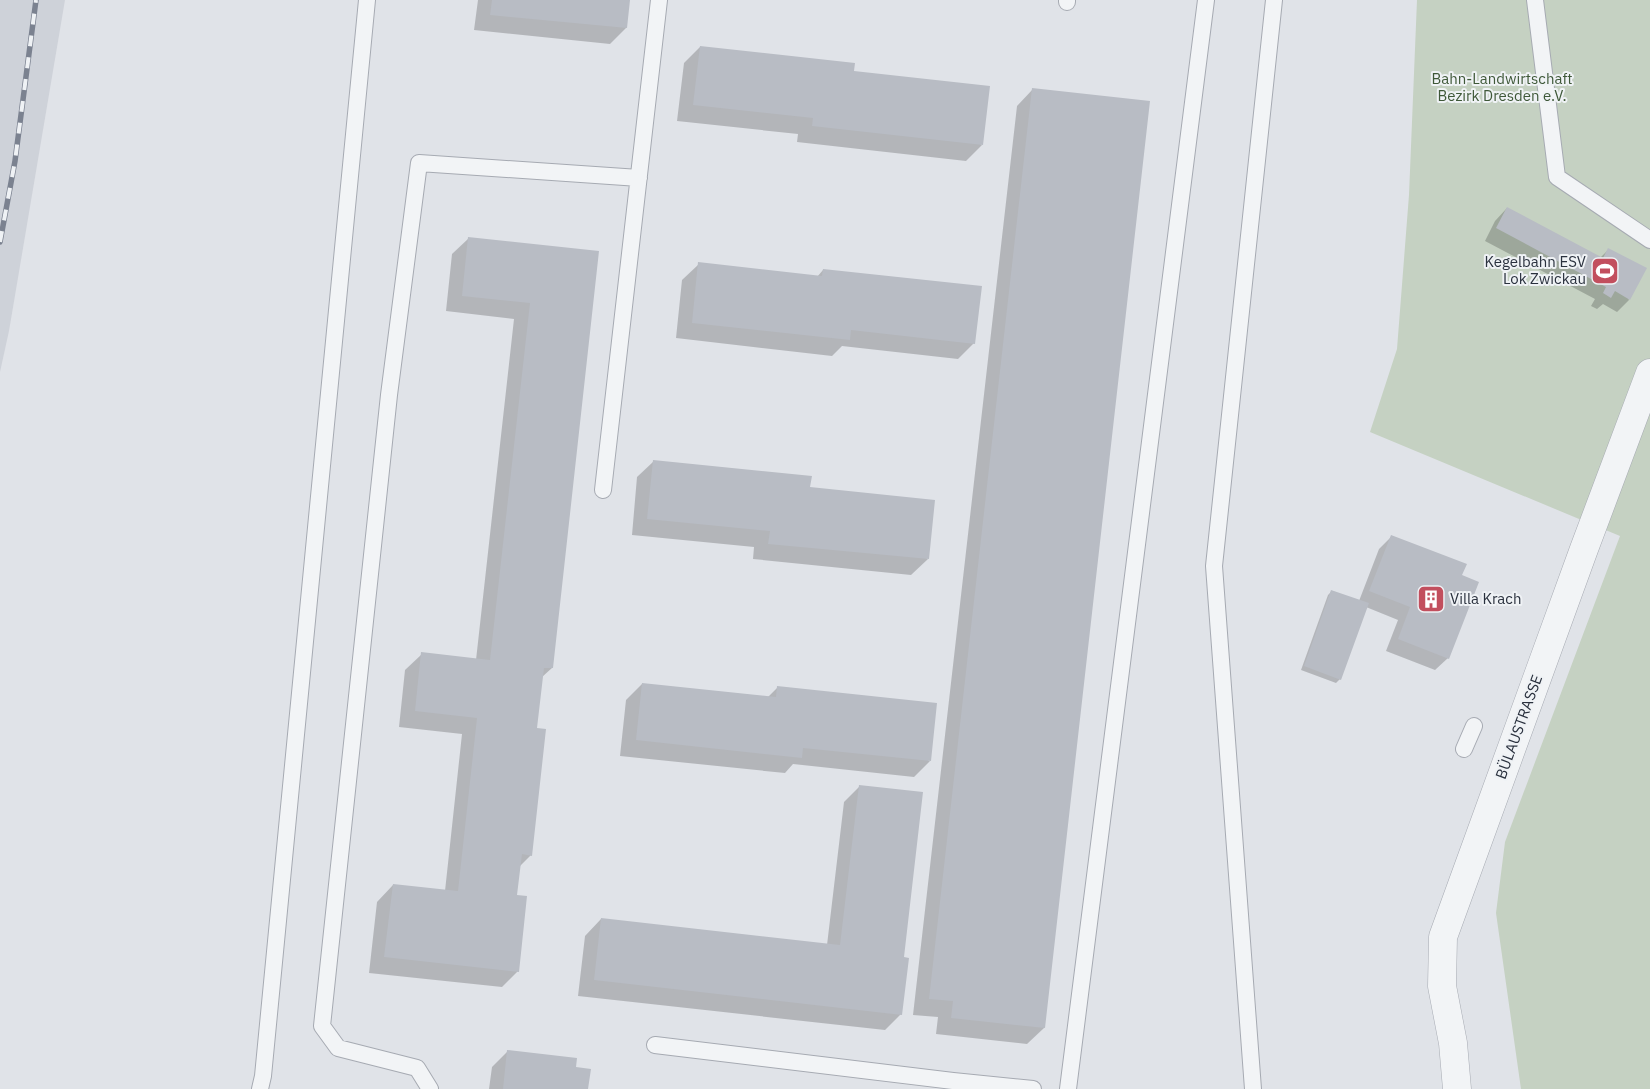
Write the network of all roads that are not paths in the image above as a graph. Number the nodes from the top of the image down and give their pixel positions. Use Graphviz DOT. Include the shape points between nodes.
graph roads {
  1 [pos="366,0"];
  2 [pos="659,0"];
  3 [pos="1206,0"];
  4 [pos="1274,0"];
  5 [pos="1535,0"];
  6 [pos="639,178"];
  7 [pos="1650,240"];
  8 [pos="1650,373"];
  9 [pos="603,490"];
  10 [pos="1474,726"];
  11 [pos="1464,749"];
  12 [pos="655,1045"];
  13 [pos="260,1089"];
  14 [pos="430,1089"];
  15 [pos="1033,1089"];
  16 [pos="1068,1089"];
  17 [pos="1253,1089"];
  18 [pos="1457,1089"];
  1 -- 13 [label="lane"];
  2 -- 6 [label="lane"];
  3 -- 16 [label="lane"];
  4 -- 17 [label="lane" via="1214,566"];
  5 -- 7 [label="lane" via="1557,177"];
  6 -- 9 [label="lane"];
  6 -- 14 [label="lane" via="419,163 389,395 322,1026 338,1048 417,1068"];
  8 -- 18 [label="street, BÜLAUSTRASSE" via="1443,937 1442,986 1453,1043"];
  10 -- 11 [label="lane"];
  12 -- 15 [label="lane"];
}
